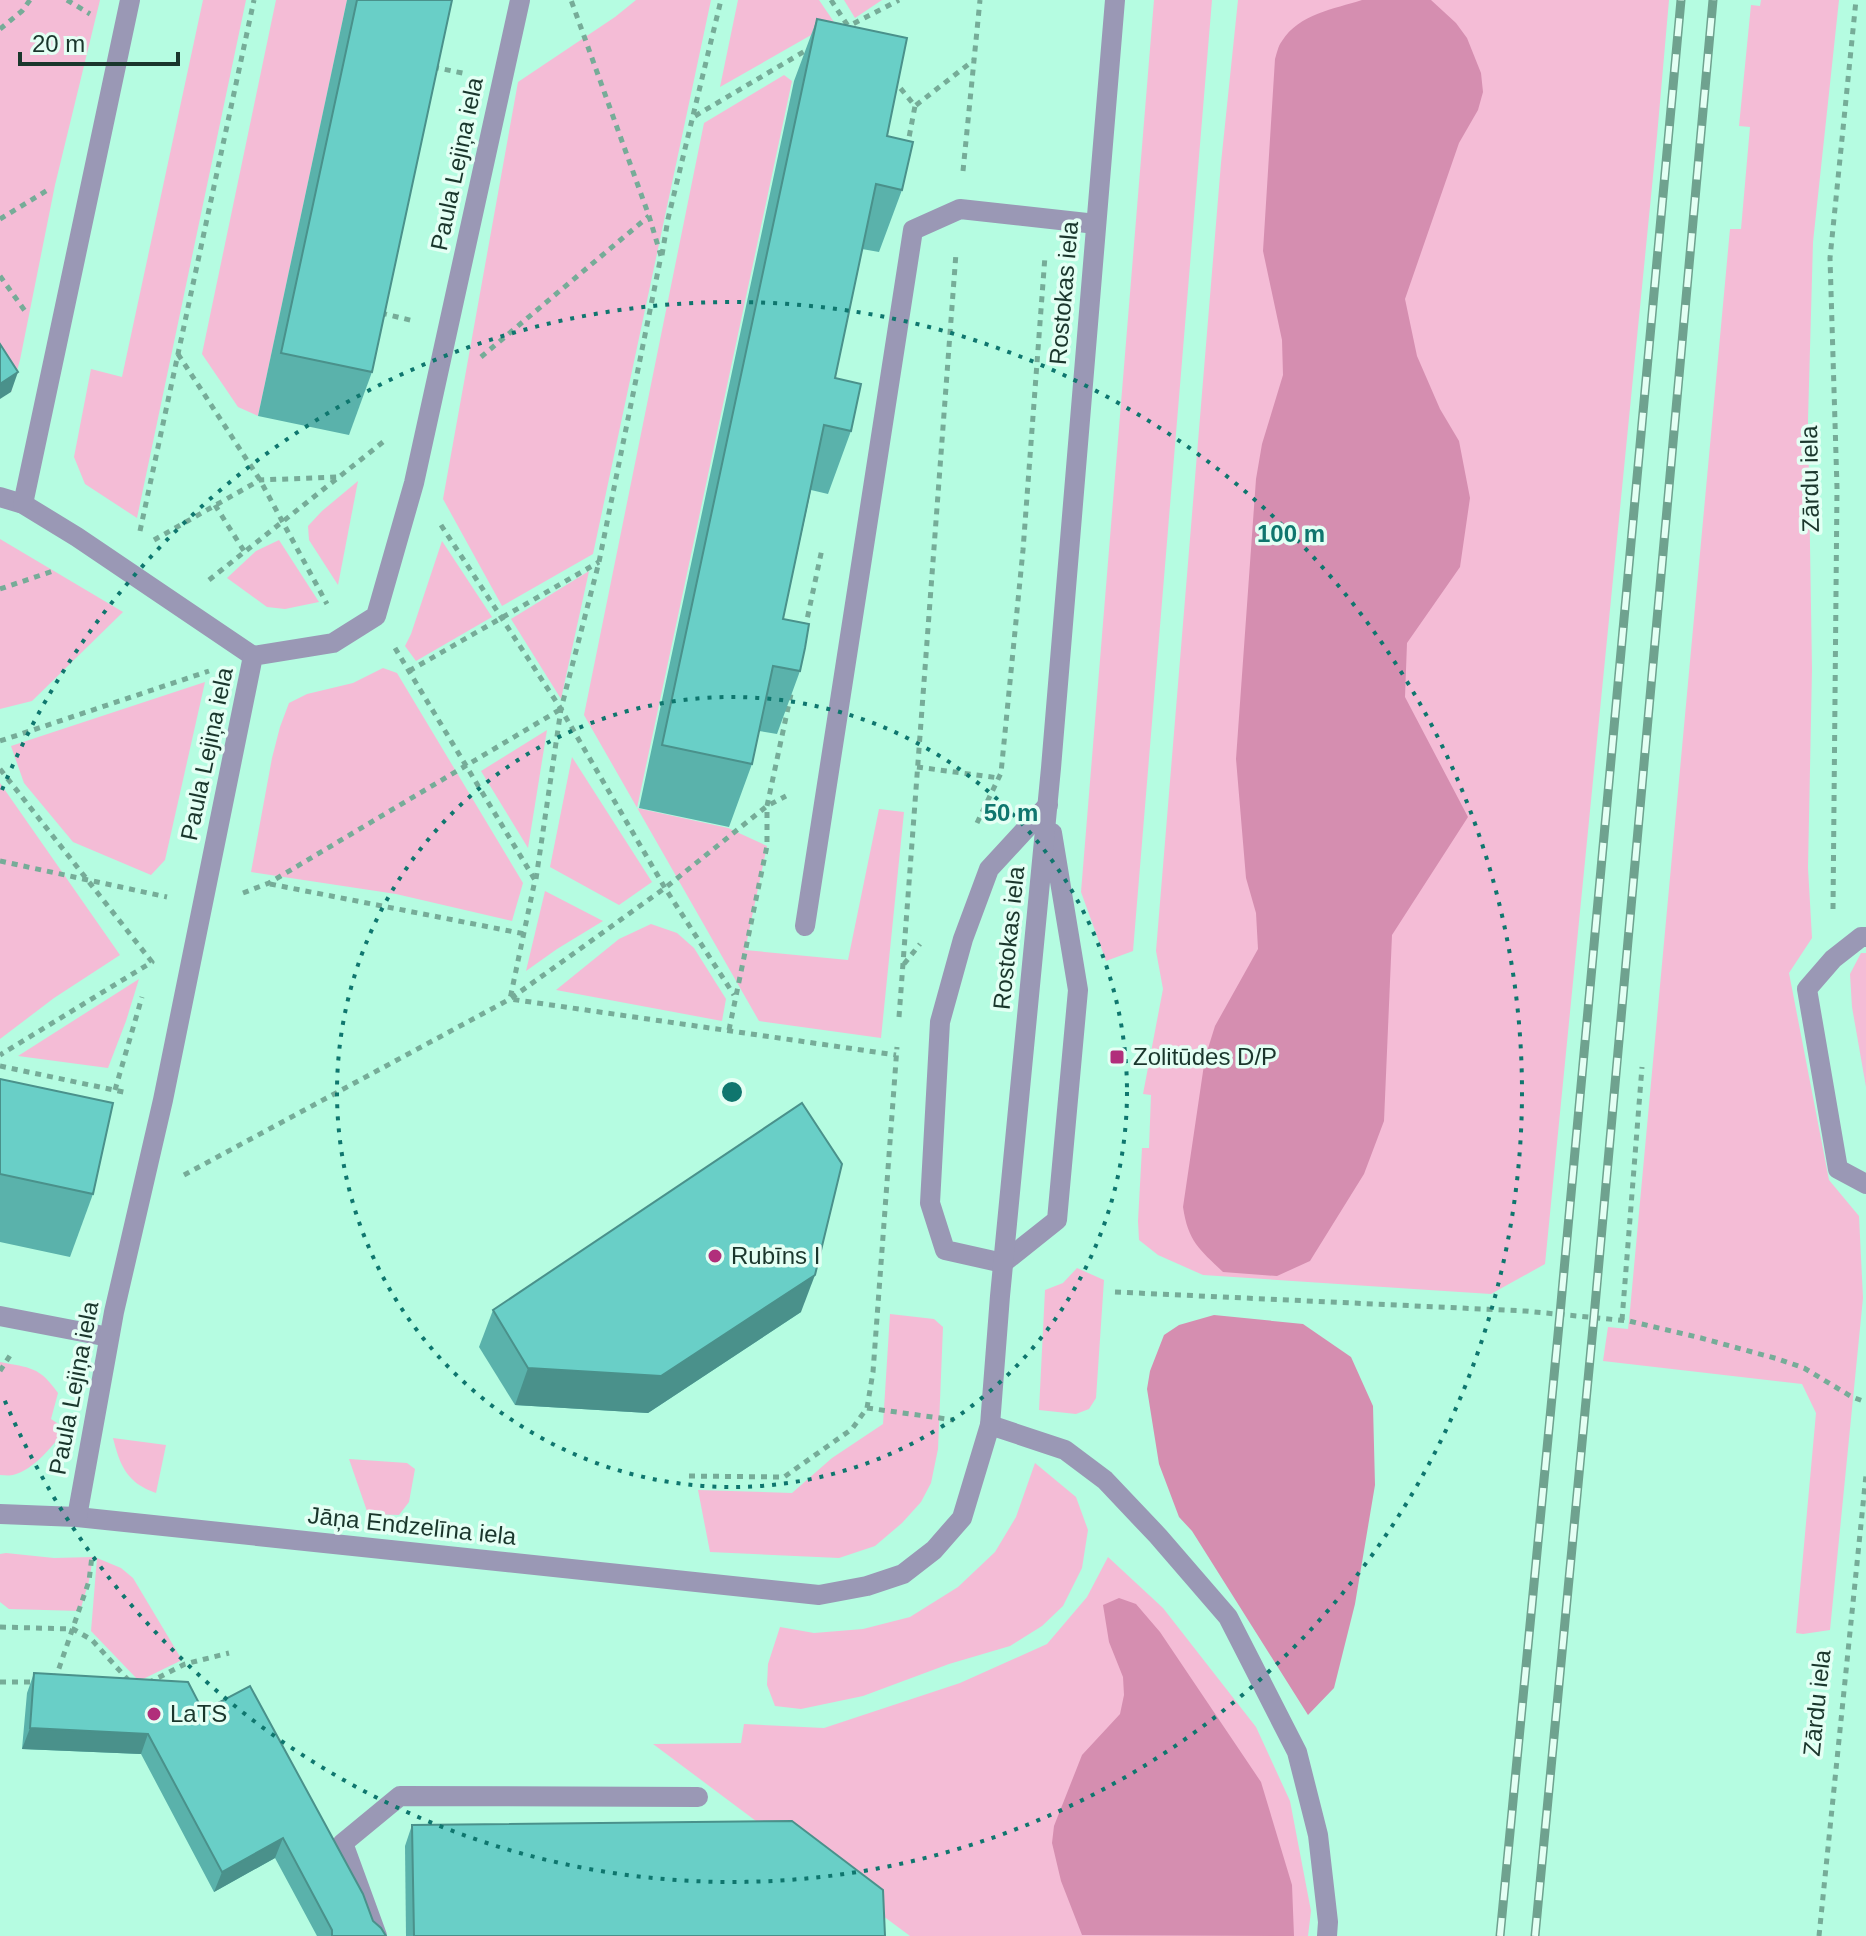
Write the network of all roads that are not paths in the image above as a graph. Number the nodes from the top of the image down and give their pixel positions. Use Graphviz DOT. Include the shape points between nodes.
graph roads {
  1 [pos="130,0"];
  2 [pos="520,0"];
  3 [pos="1115,0"];
  4 [pos="1096,224"];
  5 [pos="0,497"];
  6 [pos="23,504"];
  7 [pos="253,656"];
  8 [pos="1048,805"];
  9 [pos="805,926"];
  10 [pos="1864,937"];
  11 [pos="1866,1184"];
  12 [pos="1003,1263"];
  13 [pos="0,1316"];
  14 [pos="109,1337"];
  15 [pos="990,1425"];
  16 [pos="0,1514"];
  17 [pos="77,1517"];
  18 [pos="819,1595"];
  19 [pos="698,1797"];
  20 [pos="377,1936"];
  21 [pos="1327,1936"];
  1 -- 6 [label="street"];
  2 -- 7 [label="street, Paula Lejiņa iela" via="414,483 376,616 333,643"];
  3 -- 4 [label="street, Rostokas iela"];
  4 -- 8 [label="street, Rostokas iela"];
  4 -- 9 [label="street" via="960,209 913,230"];
  5 -- 6 [label="street"];
  6 -- 7 [label="street"];
  7 -- 14 [label="street, Paula Lejiņa iela"];
  8 -- 12 [label="street, Rostokas iela"];
  8 -- 12 [label="street" via="1078,990 1057,1220"];
  8 -- 12 [label="street" via="989,869 940,1022 930,1203 945,1250"];
  10 -- 11 [label="street" via="1833,959 1807,989 1838,1169"];
  12 -- 15 [label="street, Rostokas iela"];
  13 -- 14 [label="street"];
  14 -- 17 [label="street, Paula Lejiņa iela"];
  15 -- 18 [label="street, Rostokas iela" via="962,1518 934,1550 903,1574"];
  15 -- 21 [label="street" via="1065,1450 1105,1480 1228,1617 1297,1752 1318,1835"];
  16 -- 17 [label="street, Jāņa Endzelīna iela"];
  17 -- 18 [label="street, Jāņa Endzelīna iela"];
  19 -- 20 [label="street" via="400,1796 343,1843"];
}
